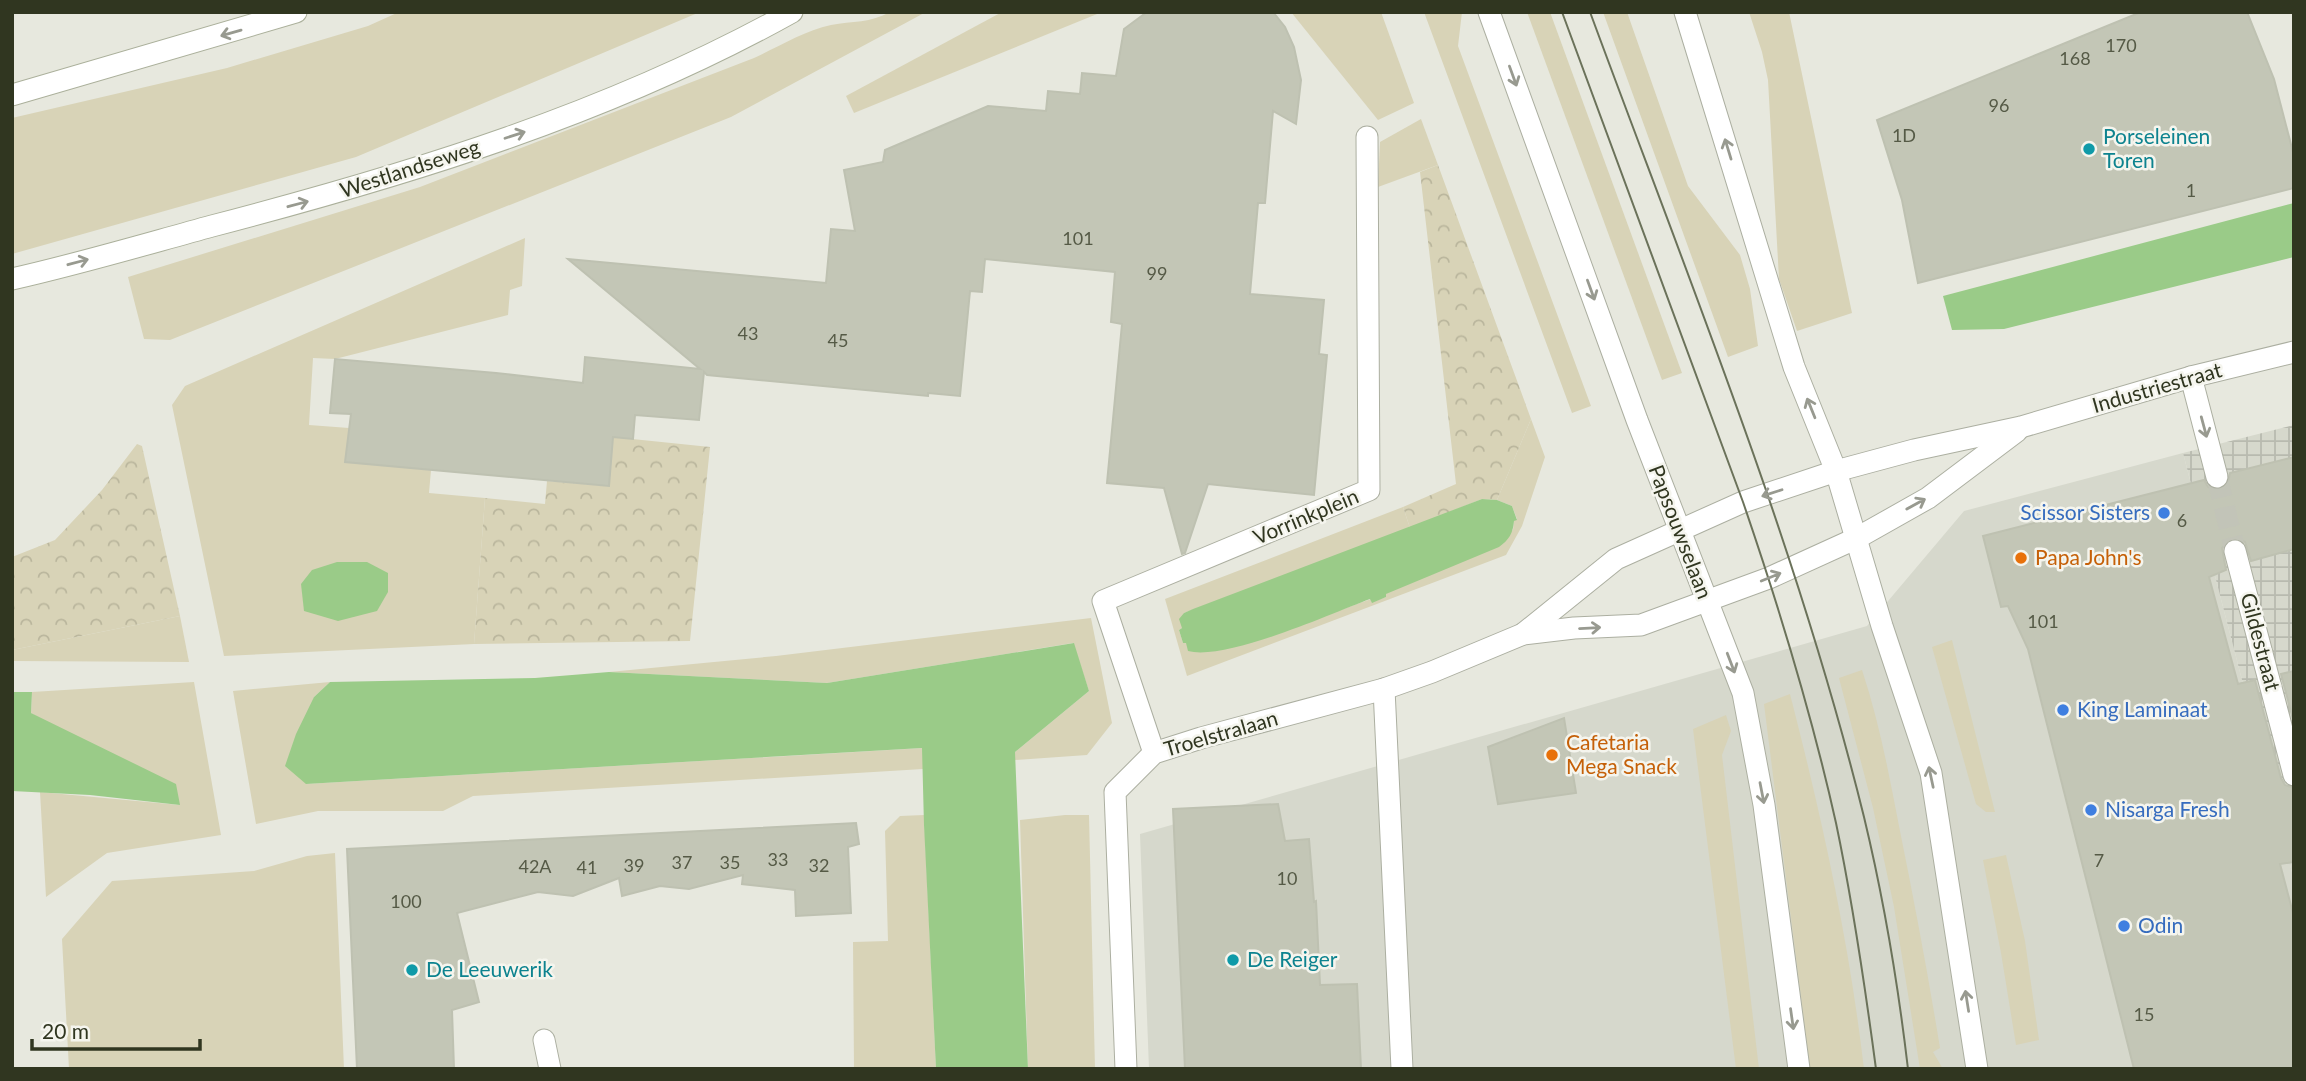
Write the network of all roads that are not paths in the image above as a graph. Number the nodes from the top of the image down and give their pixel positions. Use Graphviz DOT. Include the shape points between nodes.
graph roads {
  1 [pos="296,12"];
  2 [pos="792,12"];
  3 [pos="1489,12"];
  4 [pos="1685,12"];
  5 [pos="12,95"];
  6 [pos="1367,137"];
  7 [pos="12,279"];
  8 [pos="2294,352"];
  9 [pos="2190,377"];
  10 [pos="2021,427"];
  11 [pos="1836,471"];
  12 [pos="2217,477"];
  13 [pos="1680,531"];
  14 [pos="1857,538"];
  15 [pos="2235,551"];
  16 [pos="1707,600"];
  17 [pos="1522,634"];
  18 [pos="1384,689"];
  19 [pos="1154,753"];
  20 [pos="2294,775"];
  21 [pos="544,1040"];
  22 [pos="550,1069"];
  23 [pos="1126,1069"];
  24 [pos="1402,1069"];
  25 [pos="1799,1069"];
  26 [pos="1977,1069"];
  1 -- 5 [label="street, one-way"];
  7 -- 2 [label="street, Westlandseweg, one-way" via="332,195 557,122 739,41"];
  3 -- 13 [label="street, Papsouwselaan, one-way"];
  11 -- 4 [label="street, one-way" via="1794,367"];
  6 -- 19 [label="street, Vorrinkplein" via="1370,490 1103,601"];
  8 -- 9 [label="street, Industriestraat"];
  9 -- 10 [label="street, Industriestraat"];
  9 -- 12 [label="street, one-way"];
  10 -- 11 [label="street, Industriestraat"];
  14 -- 10 [label="street, Industriestraat, one-way" via="1928,498"];
  11 -- 13 [label="street, Industriestraat, one-way" via="1743,502"];
  11 -- 14 [label="street"];
  13 -- 16 [label="street, Papsouwselaan"];
  13 -- 17 [label="street, Troelstralaan" via="1616,559"];
  16 -- 14 [label="street, Industriestraat, one-way"];
  26 -- 14 [label="street, one-way" via="1931,773"];
  15 -- 20 [label="street, Gildestraat"];
  17 -- 16 [label="street, Troelstralaan, one-way" via="1641,625"];
  16 -- 25 [label="street, Papsouwselaan, one-way" via="1744,693 1764,805"];
  17 -- 18 [label="street, Troelstralaan"];
  18 -- 19 [label="street, Troelstralaan"];
  18 -- 24 [label="street"];
  19 -- 23 [label="street, Troelstralaan" via="1115,792"];
  21 -- 22 [label="street"];
}
